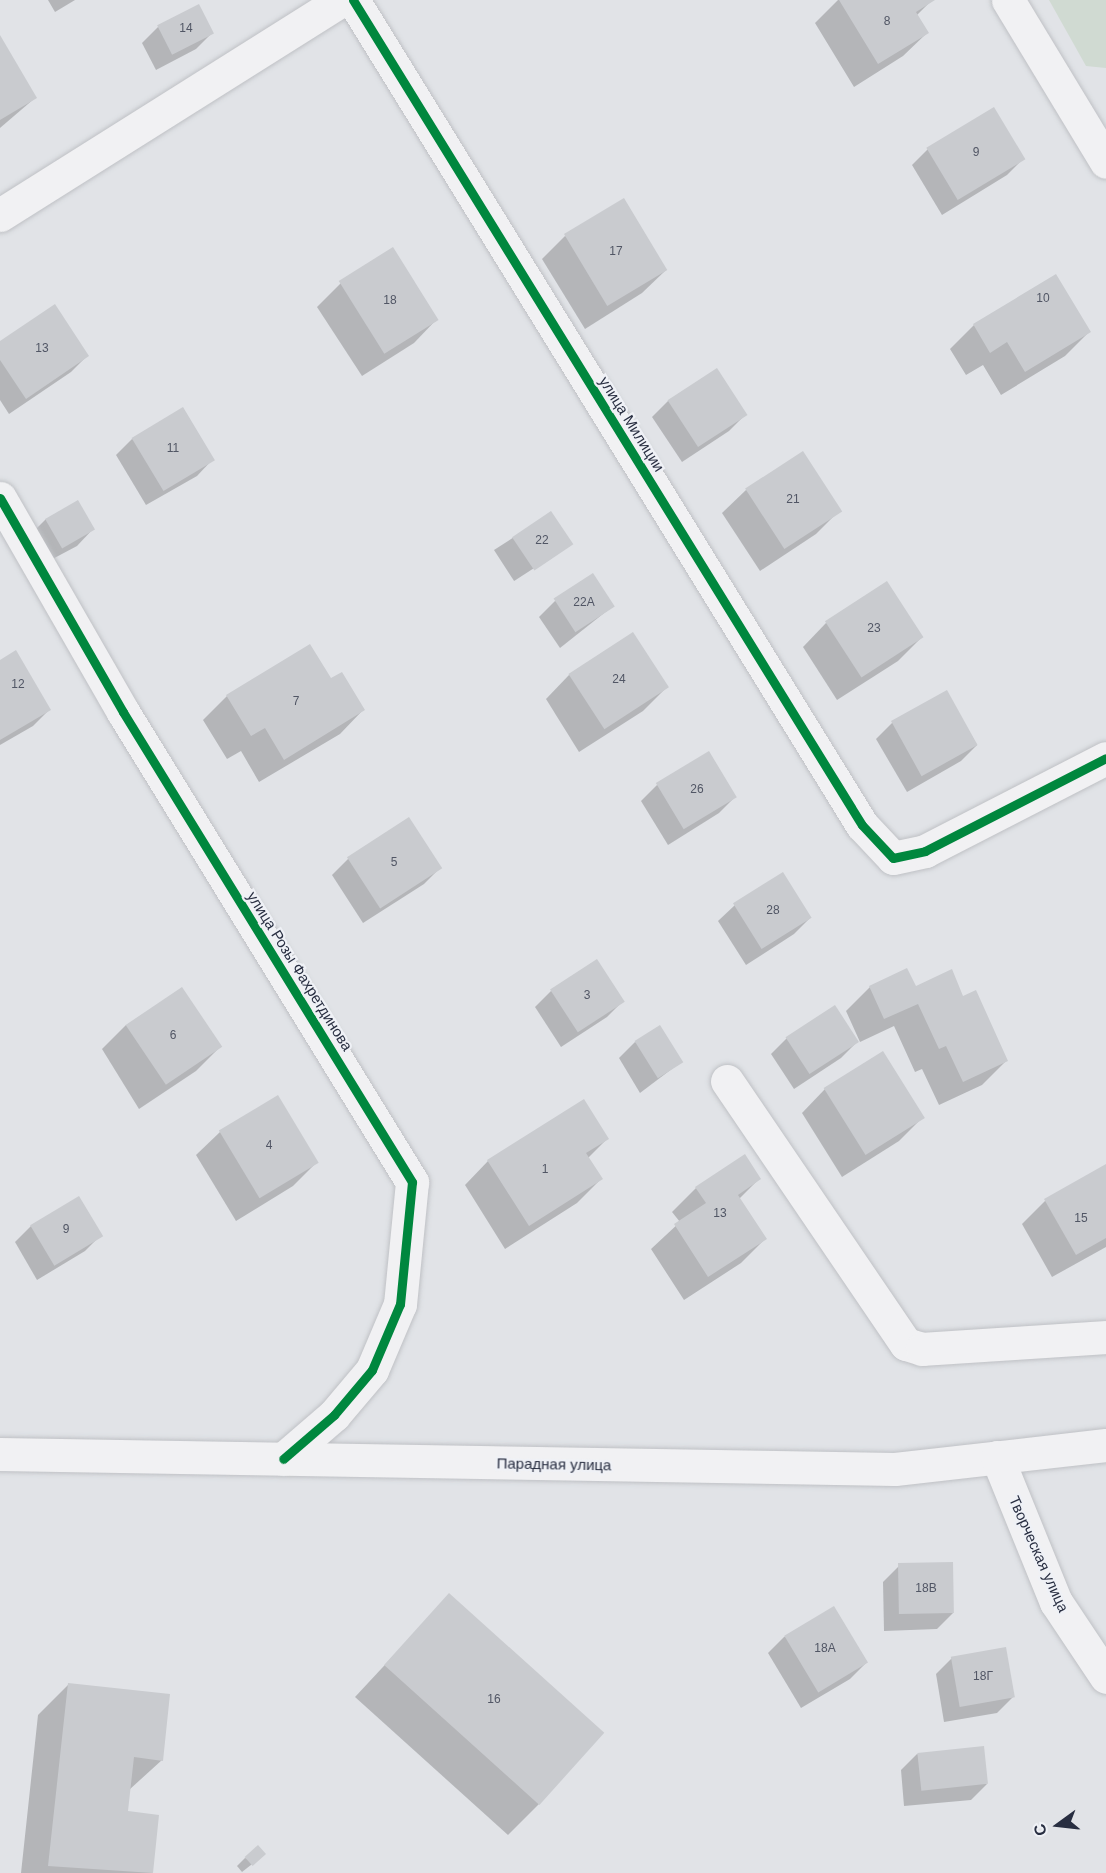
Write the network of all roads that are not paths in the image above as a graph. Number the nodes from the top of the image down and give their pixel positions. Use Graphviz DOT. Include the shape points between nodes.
graph roads {
  1 [pos="342,0"];
  2 [pos="353,0"];
  3 [pos="1008,0"];
  4 [pos="1106,162"];
  5 [pos="0,215"];
  6 [pos="0,498"];
  7 [pos="1106,758"];
  8 [pos="727,1081"];
  9 [pos="1106,1337"];
  10 [pos="1106,1444"];
  11 [pos="0,1454"];
  12 [pos="997,1457"];
  13 [pos="282,1459"];
  14 [pos="1106,1677"];
  1 -- 5 [label="street"];
  2 -- 7 [label="street, улица Милиции" via="862,825 893,858 925,851"];
  3 -- 4 [label="street"];
  6 -- 13 [label="street, улица Розы Фахретдинова" via="123,712 412,1182 400,1304 372,1370 334,1415"];
  8 -- 9 [label="street" via="906,1344 922,1349"];
  10 -- 12 [label="street, Парадная улица"];
  11 -- 13 [label="street, Парадная улица"];
  12 -- 13 [label="street, Парадная улица" via="895,1469"];
  12 -- 14 [label="street, Творческая улица" via="1056,1602"];
}
